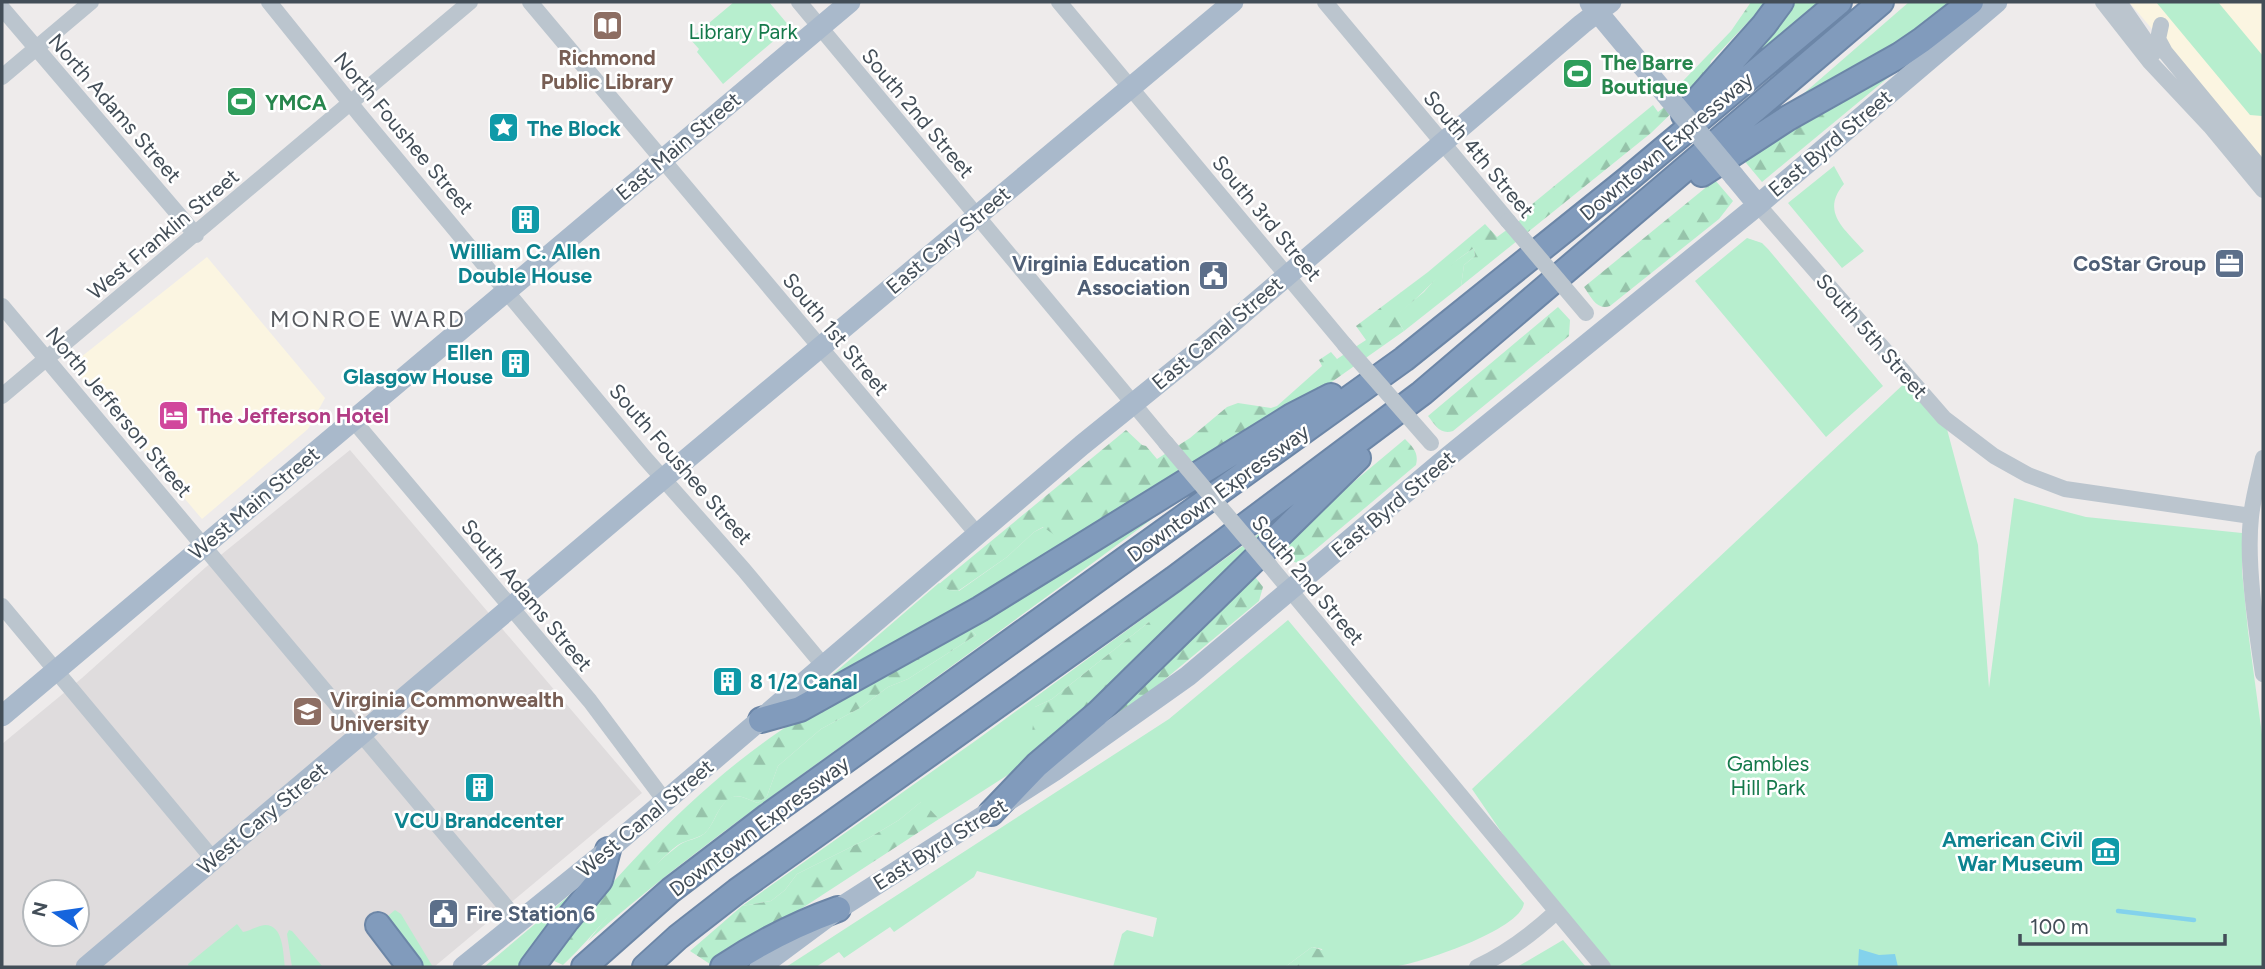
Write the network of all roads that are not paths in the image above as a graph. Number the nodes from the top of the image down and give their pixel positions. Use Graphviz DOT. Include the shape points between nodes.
graph roads {
  1 [pos="91,2"];
  2 [pos="269,2"];
  3 [pos="470,2"];
  4 [pos="530,2"];
  5 [pos="799,2"];
  6 [pos="849,2"];
  7 [pos="1059,2"];
  8 [pos="1233,2"];
  9 [pos="1325,2"];
  10 [pos="1781,2"];
  11 [pos="1839,2"];
  12 [pos="1881,2"];
  13 [pos="1971,2"];
  14 [pos="1997,2"];
  15 [pos="2104,2"];
  16 [pos="2119,2"];
  17 [pos="1599,5"];
  18 [pos="2,8"];
  19 [pos="2161,25"];
  20 [pos="820,27"];
  21 [pos="36,48"];
  22 [pos="2,77"];
  23 [pos="1130,88"];
  24 [pos="2176,88"];
  25 [pos="351,104"];
  26 [pos="1442,144"];
  27 [pos="662,160"];
  28 [pos="2263,171"];
  29 [pos="1628,178"];
  30 [pos="2263,190"];
  31 [pos="1758,205"];
  32 [pos="976,216"];
  33 [pos="1627,218"];
  34 [pos="196,235"];
  35 [pos="1287,275"];
  36 [pos="507,291"];
  37 [pos="2,306"];
  38 [pos="1603,333"];
  39 [pos="820,348"];
  40 [pos="46,359"];
  41 [pos="1404,359"];
  42 [pos="1422,393"];
  43 [pos="2,397"];
  44 [pos="1133,404"];
  45 [pos="353,420"];
  46 [pos="2263,458"];
  47 [pos="1443,461"];
  48 [pos="663,479"];
  49 [pos="2251,516"];
  50 [pos="978,535"];
  51 [pos="203,546"];
  52 [pos="1290,592"];
  53 [pos="2,606"];
  54 [pos="511,607"];
  55 [pos="823,665"];
  56 [pos="55,670"];
  57 [pos="2263,674"];
  58 [pos="2,716"];
  59 [pos="761,720"];
  60 [pos="360,734"];
  61 [pos="665,801"];
  62 [pos="991,813"];
  63 [pos="608,850"];
  64 [pos="213,859"];
  65 [pos="838,909"];
  66 [pos="1556,912"];
  67 [pos="518,921"];
  68 [pos="378,925"];
  69 [pos="86,967"];
  70 [pos="410,967"];
  71 [pos="463,967"];
  72 [pos="532,967"];
  73 [pos="584,967"];
  74 [pos="645,967"];
  75 [pos="723,967"];
  76 [pos="760,967"];
  77 [pos="1477,967"];
  78 [pos="1603,967"];
  1 -- 21 [label="street"];
  2 -- 25 [label="street, North Foushee Street"];
  3 -- 25 [label="street, West Franklin Street"];
  4 -- 27 [label="street, South 1st Street"];
  5 -- 20 [label="street, South 2nd Street"];
  6 -- 20 [label="main road, East Main Street"];
  7 -- 23 [label="street, South 3rd Street"];
  8 -- 23 [label="main road, East Cary Street"];
  9 -- 26 [label="street, South 4th Street"];
  10 -- 29 [label="highway"];
  11 -- 29 [label="highway, Downtown Expressway"];
  12 -- 33 [label="highway, Downtown Expressway"];
  13 -- 33 [label="highway" via="1922,40 1788,118 1656,208"];
  14 -- 31 [label="main road, East Byrd Street"];
  15 -- 24 [label="street"];
  16 -- 24 [label="street"];
  17 -- 26 [label="main road, East Canal Street"];
  17 -- 31 [label="main road, South 5th Street, bridge"];
  18 -- 21 [label="street, North Adams Street"];
  19 -- 28 [label="street" via="2158,39 2165,52"];
  20 -- 27 [label="main road, East Main Street"];
  20 -- 32 [label="street, South 2nd Street"];
  21 -- 22 [label="street"];
  21 -- 34 [label="street, North Adams Street"];
  23 -- 32 [label="main road, East Cary Street"];
  23 -- 35 [label="street, South 3rd Street"];
  24 -- 30 [label="street"];
  25 -- 34 [label="street, West Franklin Street"];
  25 -- 36 [label="street, North Foushee Street"];
  26 -- 35 [label="main road, East Canal Street"];
  26 -- 38 [label="street, South 4th Street, bridge"];
  27 -- 36 [label="main road, East Main Street"];
  27 -- 39 [label="street, South 1st Street"];
  29 -- 41 [label="highway, Downtown Expressway"];
  31 -- 38 [label="main road, East Byrd Street"];
  31 -- 49 [label="street, South 5th Street" via="1944,418 1994,456 2065,489"];
  32 -- 39 [label="main road, East Cary Street"];
  32 -- 44 [label="street, South 2nd Street"];
  33 -- 42 [label="highway, Downtown Expressway"];
  34 -- 40 [label="street, West Franklin Street"];
  35 -- 44 [label="main road, East Canal Street"];
  35 -- 47 [label="street, South 3rd Street, bridge"];
  36 -- 45 [label="main road, West Main Street"];
  36 -- 48 [label="street, South Foushee Street"];
  37 -- 40 [label="street, North Jefferson Street"];
  38 -- 47 [label="main road, East Byrd Street"];
  39 -- 48 [label="main road, East Cary Street"];
  39 -- 50 [label="street, South 1st Street"];
  40 -- 43 [label="street, West Franklin Street"];
  40 -- 51 [label="street, North Jefferson Street"];
  41 -- 59 [label="highway" via="1293,416 884,664 800,709"];
  41 -- 73 [label="highway, Downtown Expressway" via="757,825 671,890"];
  42 -- 62 [label="highway"];
  42 -- 74 [label="highway, Downtown Expressway" via="1174,579 737,891"];
  44 -- 50 [label="main road, East Canal Street"];
  44 -- 52 [label="street, South 2nd Street, bridge"];
  45 -- 51 [label="main road, West Main Street"];
  45 -- 54 [label="street, South Adams Street"];
  46 -- 49 [label="street"];
  47 -- 52 [label="main road, East Byrd Street"];
  48 -- 54 [label="main road, West Cary Street"];
  48 -- 55 [label="street, South Foushee Street"];
  49 -- 57 [label="street" via="2253,592"];
  50 -- 55 [label="main road, East Canal Street"];
  51 -- 56 [label="main road, West Main Street"];
  51 -- 60 [label="street, North Jefferson Street"];
  52 -- 62 [label="main road, East Byrd Street" via="1157,699"];
  52 -- 66 [label="street, South 2nd Street"];
  53 -- 56 [label="street"];
  54 -- 60 [label="main road, West Cary Street"];
  54 -- 61 [label="street, South Adams Street"];
  55 -- 59 [label="main road, West Canal Street"];
  56 -- 58 [label="main road, West Main Street"];
  56 -- 64 [label="street"];
  59 -- 61 [label="main road, West Canal Street"];
  60 -- 64 [label="main road, West Cary Street"];
  60 -- 67 [label="street, North Jefferson Street"];
  61 -- 63 [label="main road, West Canal Street"];
  62 -- 65 [label="main road, East Byrd Street"];
  63 -- 67 [label="main road, West Canal Street"];
  63 -- 72 [label="highway" via="600,880"];
  64 -- 69 [label="main road, West Cary Street"];
  65 -- 75 [label="highway" via="799,923"];
  65 -- 76 [label="main road, East Byrd Street"];
  66 -- 77 [label="street" via="1501,955"];
  66 -- 78 [label="street, South 2nd Street"];
  67 -- 71 [label="main road, West Canal Street"];
  68 -- 70 [label="highway"];
}
